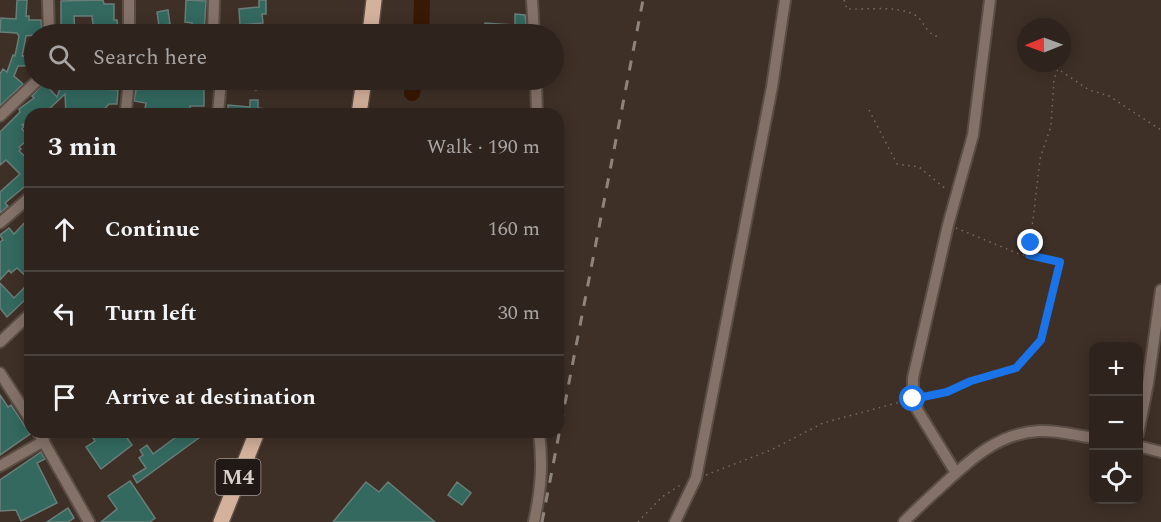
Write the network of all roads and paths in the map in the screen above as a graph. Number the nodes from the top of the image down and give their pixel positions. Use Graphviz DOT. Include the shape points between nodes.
graph roads {
  1 [pos="48,0"];
  2 [pos="129,0"];
  3 [pos="213,0"];
  4 [pos="374,0"];
  5 [pos="532,0"];
  6 [pos="785,0"];
  7 [pos="844,0"];
  8 [pos="990,0"];
  9 [pos="49,24"];
  10 [pos="129,24"];
  11 [pos="214,24"];
  12 [pos="371,24"];
  13 [pos="533,24"];
  14 [pos="939,37"];
  15 [pos="27,90"];
  16 [pos="128,90"];
  17 [pos="220,90"];
  18 [pos="363,90"];
  19 [pos="536,90"];
  20 [pos="126,108"];
  21 [pos="219,108"];
  22 [pos="360,108"];
  23 [pos="537,108"];
  24 [pos="869,110"];
  25 [pos="0,116"];
  26 [pos="1161,130"];
  27 [pos="947,197"];
  28 [pos="24,201"];
  29 [pos="0,223"];
  30 [pos="948,225"];
  31 [pos="1029,255"];
  32 [pos="1161,290"];
  33 [pos="24,320"];
  34 [pos="0,342"];
  35 [pos="0,373"];
  36 [pos="913,399"];
  37 [pos="1143,408"];
  38 [pos="24,410"];
  39 [pos="1089,437"];
  40 [pos="40,438"];
  41 [pos="42,438"];
  42 [pos="255,438"];
  43 [pos="540,438"];
  44 [pos="1143,447"];
  45 [pos="1161,452"];
  46 [pos="0,466"];
  47 [pos="957,472"];
  48 [pos="696,478"];
  49 [pos="89,522"];
  50 [pos="220,522"];
  51 [pos="534,522"];
  52 [pos="638,522"];
  53 [pos="675,522"];
  54 [pos="904,522"];
  1 -- 9 [label="street"];
  2 -- 10 [label="street"];
  3 -- 11 [label="street"];
  4 -- 12 [label="main road"];
  5 -- 13 [label="street"];
  6 -- 48 [label="street" via="772,87"];
  7 -- 14 [label="path" via="847,9 886,8 916,16 932,35"];
  8 -- 30 [label="street" via="973,135"];
  15 -- 25 [label="street"];
  16 -- 20 [label="street"];
  17 -- 21 [label="street"];
  18 -- 22 [label="main road"];
  19 -- 23 [label="street"];
  24 -- 27 [label="path" via="897,164 919,167 947,188"];
  26 -- 31 [label="path" via="1058,69 1051,126 1040,159"];
  28 -- 29 [label="street"];
  30 -- 31 [label="path"];
  30 -- 36 [label="street" via="913,378"];
  31 -- 36 [label="path" via="1060,262 1041,340 1016,368 947,392"];
  32 -- 37 [label="street"];
  33 -- 34 [label="street"];
  35 -- 38 [label="street"];
  36 -- 47 [label="street"];
  36 -- 48 [label="path" via="823,423 771,450"];
  39 -- 47 [label="street" via="1056,431 1025,433 993,444"];
  40 -- 46 [label="street"];
  41 -- 49 [label="street"];
  42 -- 50 [label="main road, M4"];
  43 -- 51 [label="street" via="542,480"];
  44 -- 45 [label="street"];
  47 -- 54 [label="street"];
  48 -- 52 [label="path" via="675,487"];
  48 -- 53 [label="street"];
}
